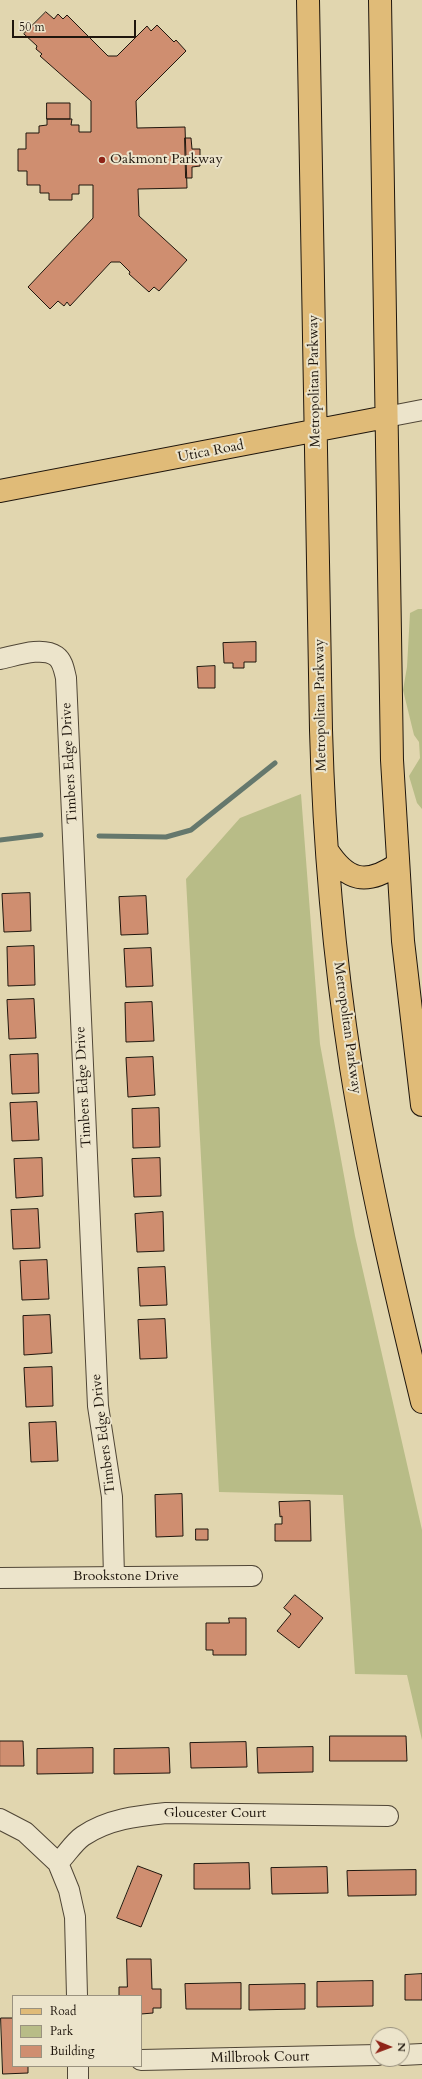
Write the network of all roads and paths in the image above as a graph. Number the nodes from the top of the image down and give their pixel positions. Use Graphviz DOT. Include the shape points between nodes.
graph roads {
  1 [pos="308,0"];
  2 [pos="379,1"];
  3 [pos="422,410"];
  4 [pos="386,417"];
  5 [pos="316,432"];
  6 [pos="0,491"];
  7 [pos="0,659"];
  8 [pos="327,850"];
  9 [pos="398,864"];
  10 [pos="422,1105"];
  11 [pos="422,1402"];
  12 [pos="252,1576"];
  13 [pos="114,1577"];
  14 [pos="0,1578"];
  15 [pos="388,1816"];
  16 [pos="0,1819"];
  17 [pos="58,1863"];
  18 [pos="77,1995"];
  19 [pos="422,2054"];
  20 [pos="370,2055"];
  21 [pos="410,2055"];
  22 [pos="142,2060"];
  23 [pos="78,2067"];
  24 [pos="78,2079"];
  1 -- 5 [label="main road, Metropolitan Parkway"];
  2 -- 4 [label="main road"];
  3 -- 4 [label="street, Utica Road"];
  4 -- 5 [label="main road, Utica Road"];
  4 -- 9 [label="main road" via="391,723"];
  5 -- 6 [label="main road, Utica Road"];
  5 -- 8 [label="main road, Metropolitan Parkway" via="321,730"];
  7 -- 13 [label="street, Timbers Edge Drive" via="43,651 56,656 63,664 66,678 98,1406 112,1497"];
  8 -- 9 [label="main road" via="337,865 356,877 368,878 378,875"];
  8 -- 11 [label="main road, Metropolitan Parkway" via="339,981 353,1075 379,1215"];
  9 -- 10 [label="main road" via="403,941"];
  12 -- 13 [label="street, Brookstone Drive"];
  13 -- 14 [label="street, Brookstone Drive"];
  15 -- 17 [label="street, Gloucester Court" via="139,1816 106,1824 88,1833"];
  16 -- 17 [label="street" via="25,1832"];
  17 -- 18 [label="street" via="69,1890 75,1917"];
  19 -- 21 [label="street"];
  20 -- 22 [label="street, Millbrook Court"];
  23 -- 24 [label="street"];
}
